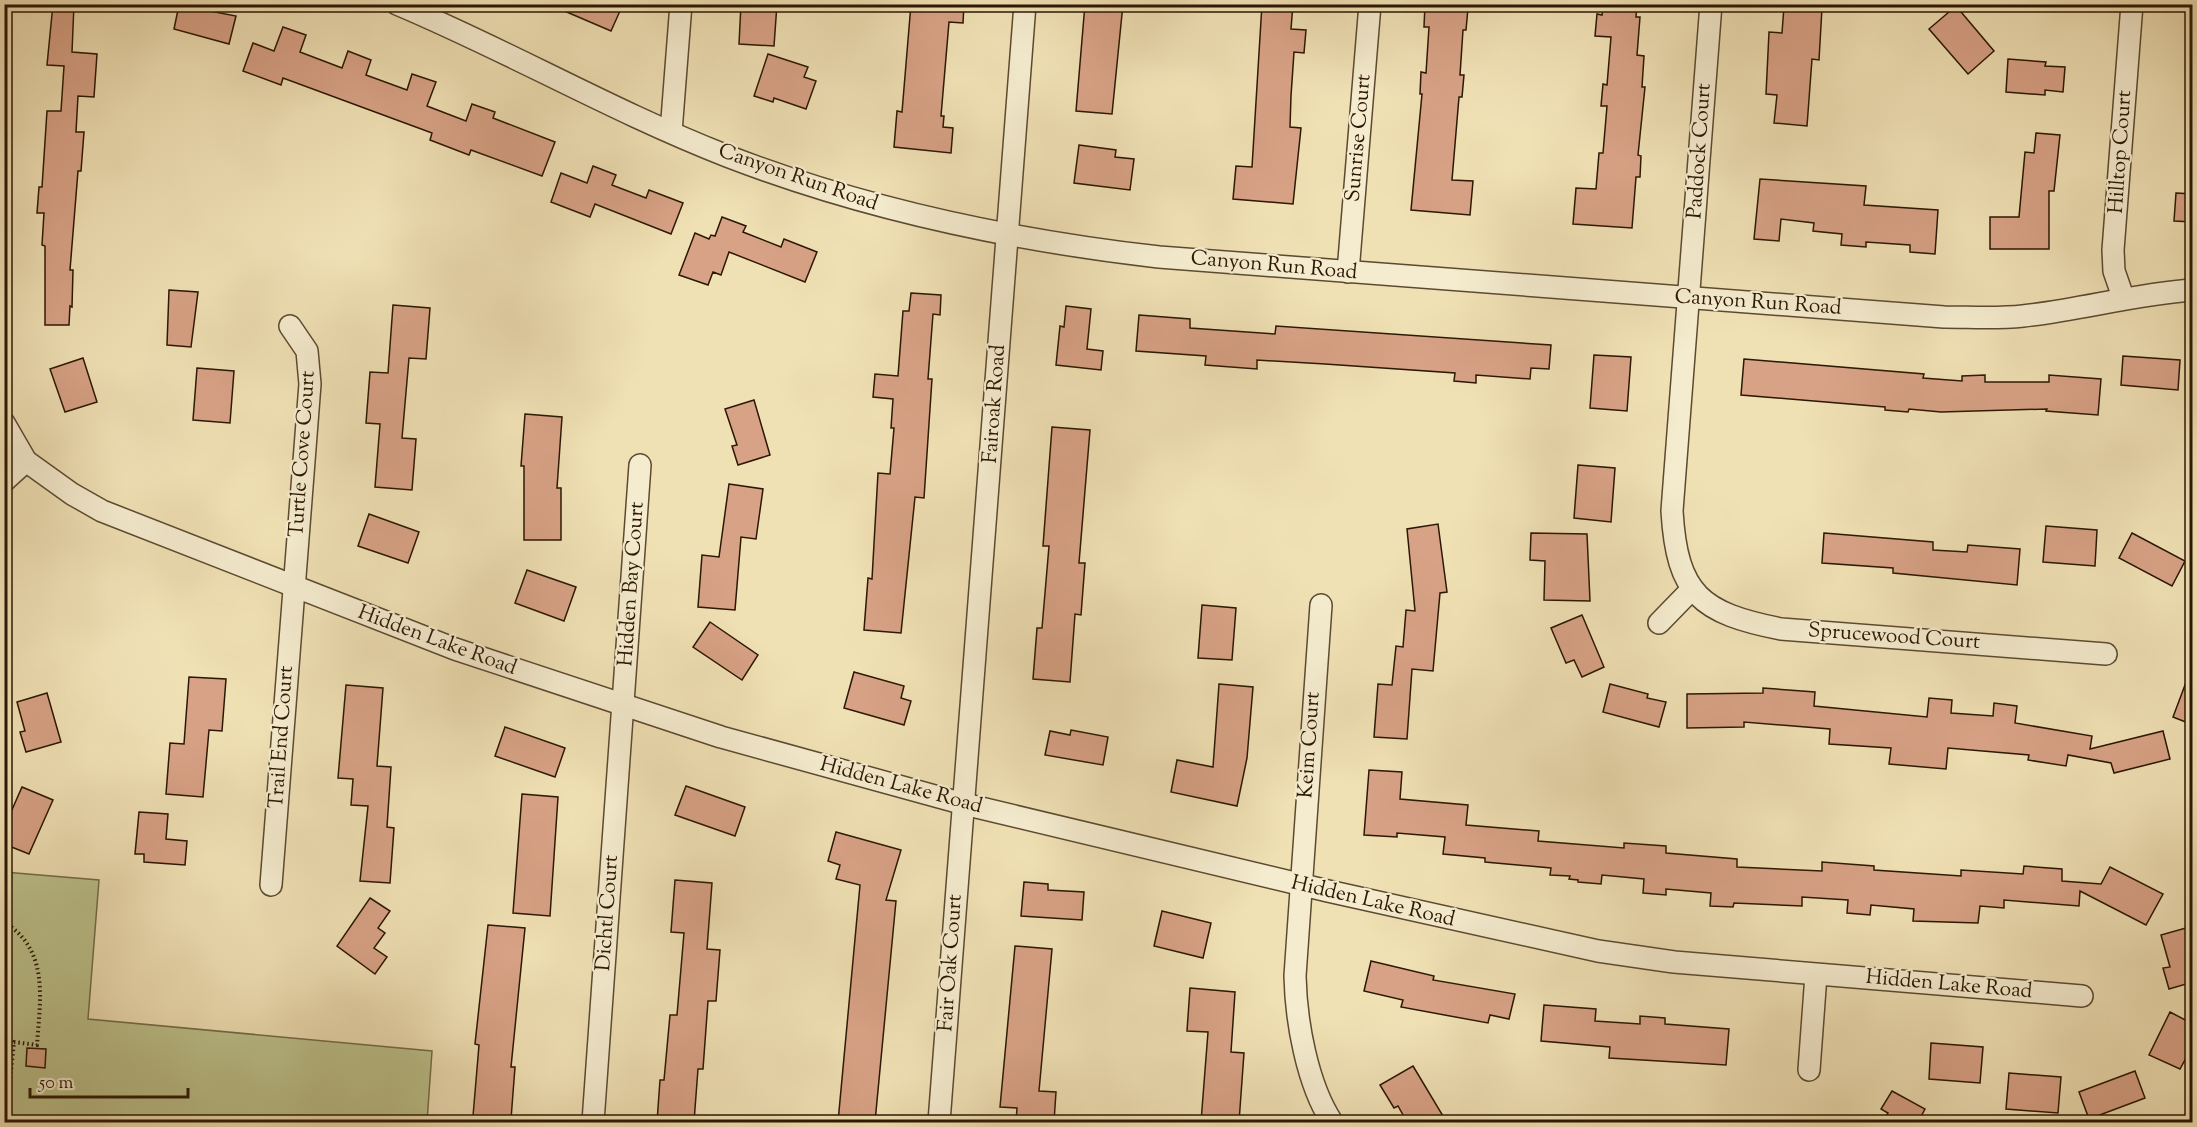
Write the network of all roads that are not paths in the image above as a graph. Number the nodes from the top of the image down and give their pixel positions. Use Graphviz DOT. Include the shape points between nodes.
graph roads {
  1 [pos="397,4"];
  2 [pos="681,4"];
  3 [pos="1025,4"];
  4 [pos="1370,4"];
  5 [pos="1711,4"];
  6 [pos="2132,4"];
  7 [pos="671,132"];
  8 [pos="1008,237"];
  9 [pos="1348,272"];
  10 [pos="2193,290"];
  11 [pos="1689,297"];
  12 [pos="2123,297"];
  13 [pos="290,326"];
  14 [pos="4,423"];
  15 [pos="26,461"];
  16 [pos="640,465"];
  17 [pos="4,481"];
  18 [pos="294,588"];
  19 [pos="1692,589"];
  20 [pos="1321,604"];
  21 [pos="1659,623"];
  22 [pos="2106,654"];
  23 [pos="623,704"];
  24 [pos="964,804"];
  25 [pos="271,885"];
  26 [pos="1300,885"];
  27 [pos="1816,975"];
  28 [pos="2082,996"];
  29 [pos="1809,1070"];
  30 [pos="592,1122"];
  31 [pos="939,1122"];
  32 [pos="1332,1122"];
  1 -- 7 [label="street, Canyon Run Road"];
  2 -- 7 [label="street"];
  3 -- 8 [label="street, Fairoak Road"];
  4 -- 9 [label="street, Sunrise Court"];
  5 -- 11 [label="street, Paddock Court"];
  6 -- 12 [label="street, Hilltop Court" via="2113,250 2114,271"];
  7 -- 8 [label="street, Canyon Run Road" via="725,155 876,206"];
  8 -- 9 [label="street, Canyon Run Road" via="1159,257"];
  8 -- 24 [label="street, Fairoak Road"];
  9 -- 11 [label="street, Canyon Run Road"];
  10 -- 12 [label="street, Canyon Run Road"];
  11 -- 12 [label="street, Canyon Run Road" via="1996,318 2077,308"];
  11 -- 19 [label="street, Sprucewood Court" via="1672,511 1676,551"];
  13 -- 18 [label="street, Turtle Cove Court" via="307,351 310,367"];
  14 -- 15 [label="street"];
  15 -- 17 [label="street"];
  15 -- 18 [label="street, Hidden Lake Road" via="102,511"];
  16 -- 23 [label="street, Hidden Bay Court"];
  18 -- 23 [label="street, Hidden Lake Road" via="455,649"];
  18 -- 25 [label="street, Trail End Court"];
  19 -- 21 [label="street"];
  19 -- 22 [label="street, Sprucewood Court" via="1717,611 1781,629"];
  20 -- 26 [label="street, Keim Court"];
  23 -- 24 [label="street, Hidden Lake Road" via="721,737"];
  23 -- 30 [label="street, Dichtl Court"];
  24 -- 26 [label="street, Hidden Lake Road"];
  24 -- 31 [label="street, Fair Oak Court"];
  26 -- 27 [label="street, Hidden Lake Road" via="1598,951"];
  26 -- 32 [label="street, Keim Court" via="1296,1007 1323,1108"];
  27 -- 28 [label="street, Hidden Lake Road"];
  27 -- 29 [label="street"];
}
